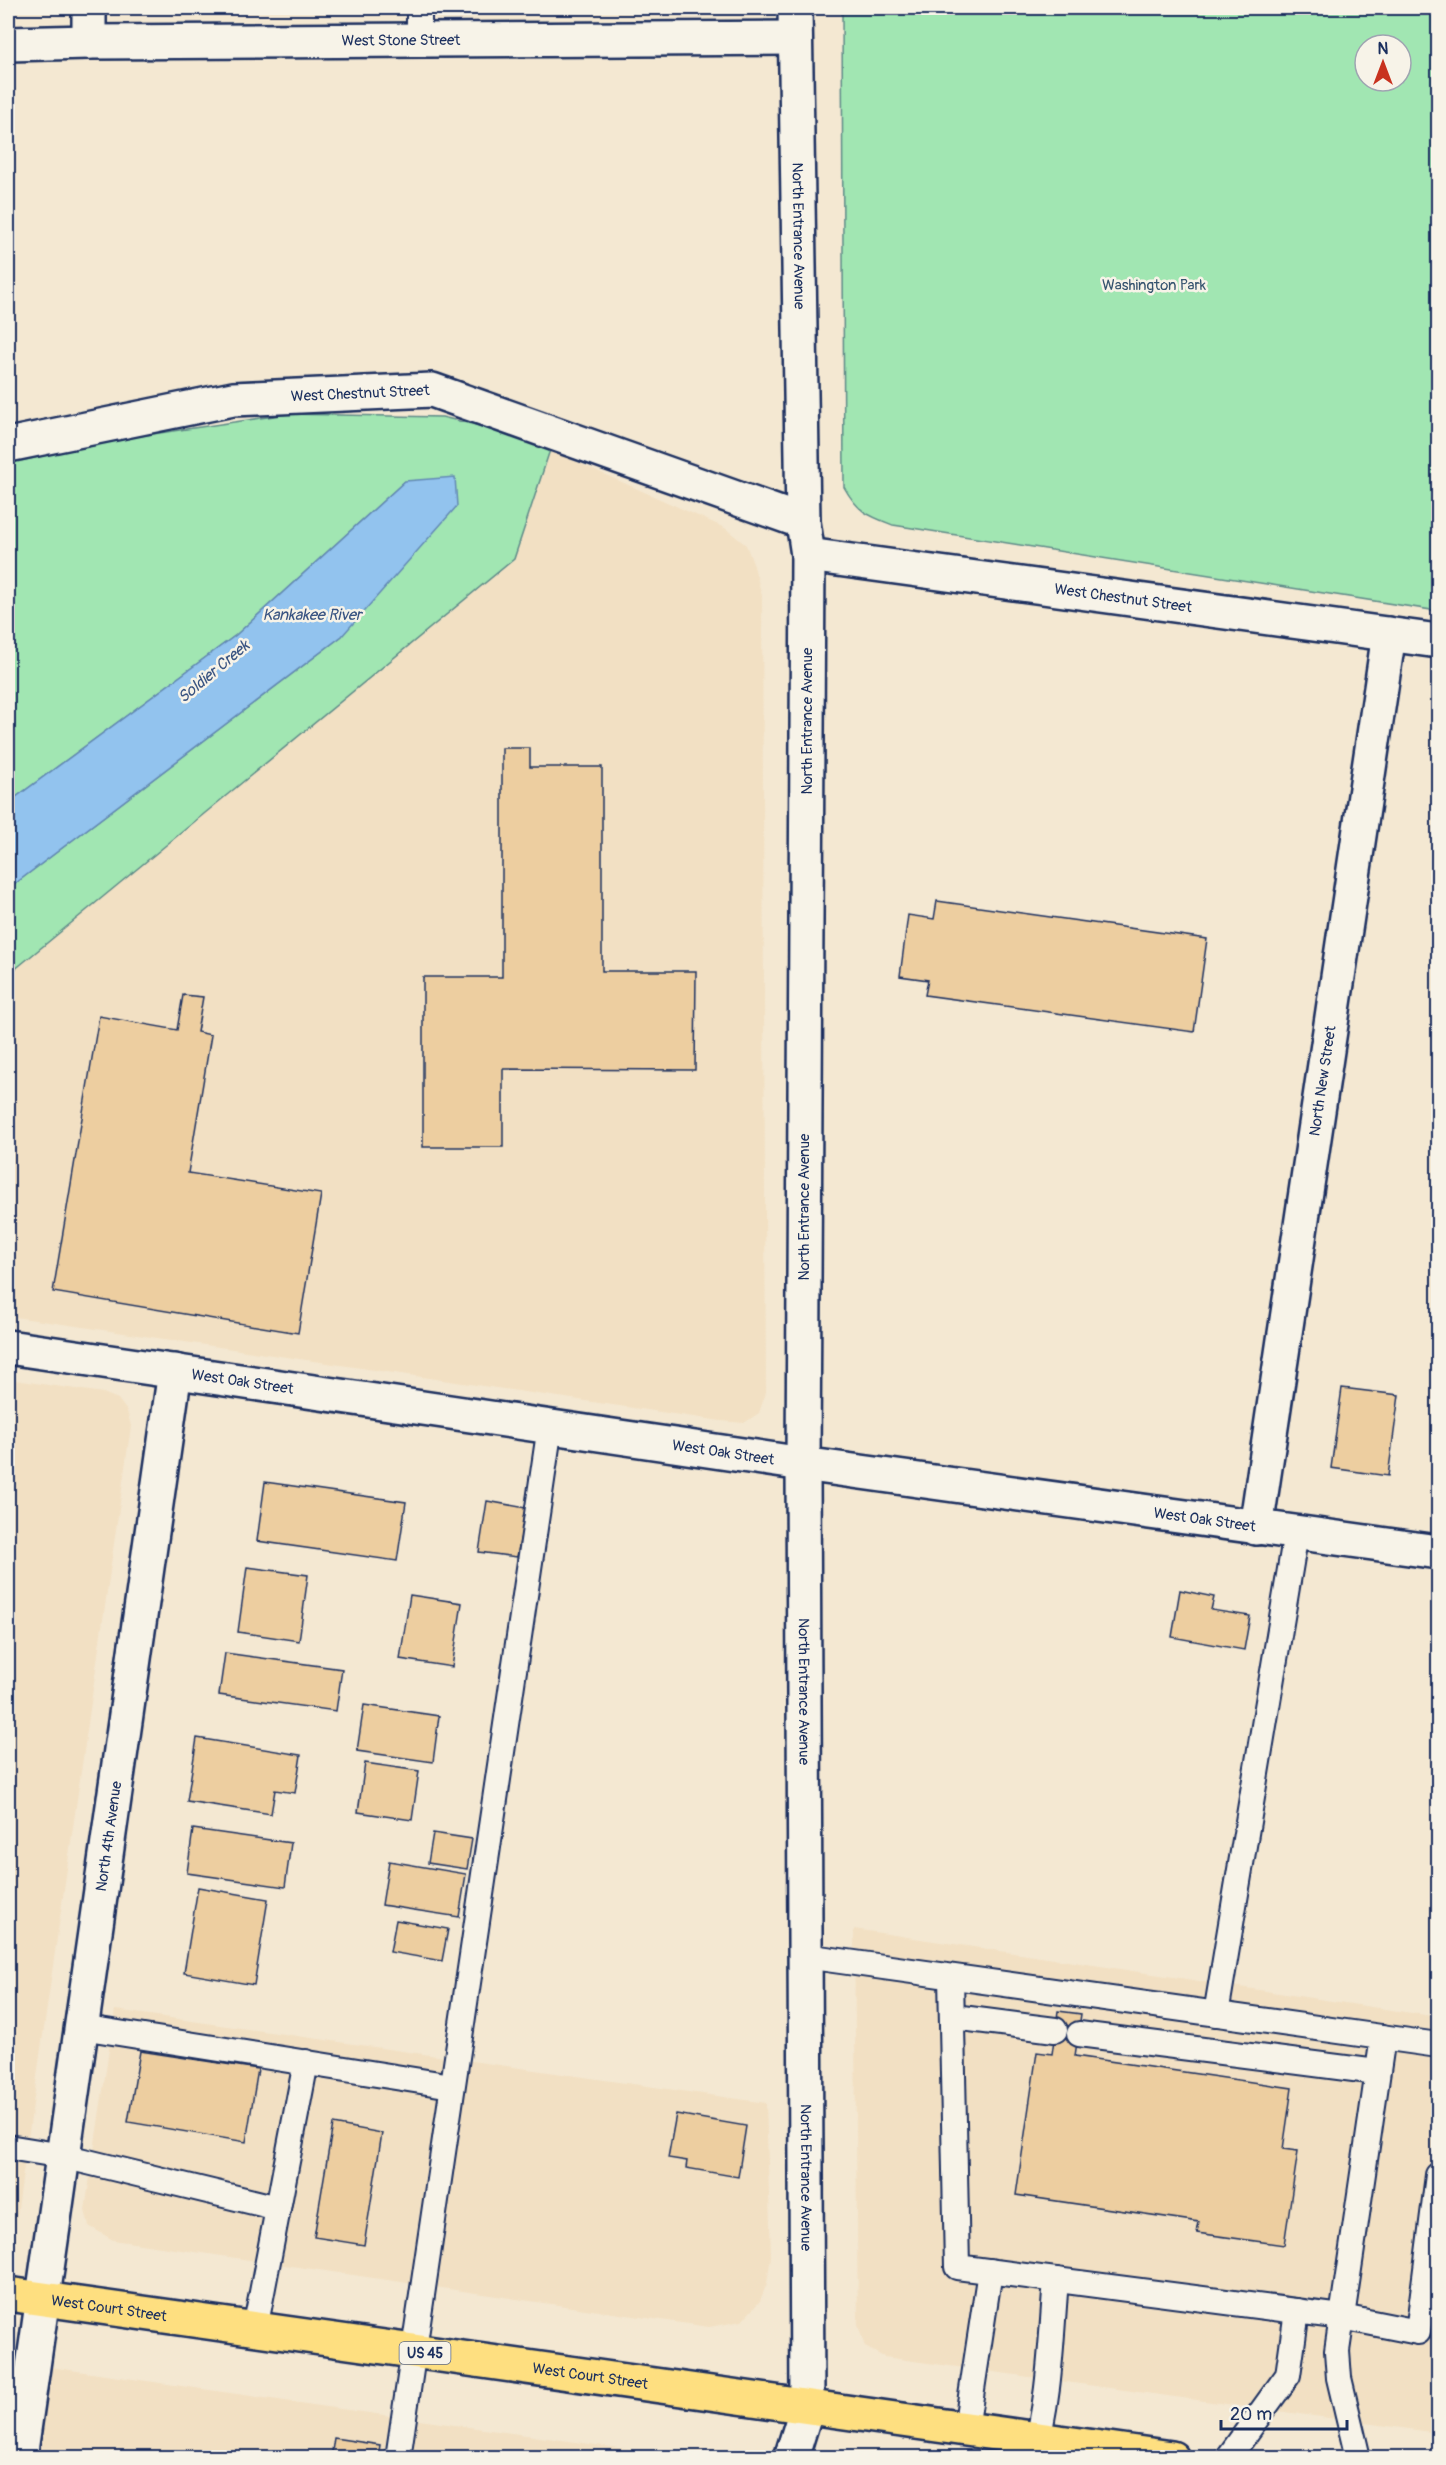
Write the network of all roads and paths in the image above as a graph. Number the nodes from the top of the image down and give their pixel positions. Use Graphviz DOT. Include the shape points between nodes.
graph roads {
  1 [pos="89,8"];
  2 [pos="419,8"];
  3 [pos="795,23"];
  4 [pos="419,40"];
  5 [pos="89,42"];
  6 [pos="8,44"];
  7 [pos="8,445"];
  8 [pos="802,522"];
  9 [pos="808,555"];
  10 [pos="1389,634"];
  11 [pos="1438,641"];
  12 [pos="8,1347"];
  13 [pos="175,1371"];
  14 [pos="550,1426"];
  15 [pos="803,1464"];
  16 [pos="1256,1528"];
  17 [pos="1296,1533"];
  18 [pos="1438,1552"];
  19 [pos="805,1956"];
  20 [pos="951,1977"];
  21 [pos="1216,2014"];
  22 [pos="954,2017"];
  23 [pos="81,2027"];
  24 [pos="1383,2037"];
  25 [pos="1438,2045"];
  26 [pos="306,2062"];
  27 [pos="1377,2072"];
  28 [pos="452,2086"];
  29 [pos="8,2147"];
  30 [pos="63,2156"];
  31 [pos="1438,2175"];
  32 [pos="278,2208"];
  33 [pos="990,2271"];
  34 [pos="1056,2280"];
  35 [pos="8,2294"];
  36 [pos="42,2299"];
  37 [pos="1298,2311"];
  38 [pos="1342,2317"];
  39 [pos="255,2330"];
  40 [pos="413,2351"];
  41 [pos="807,2406"];
  42 [pos="966,2429"];
  43 [pos="1035,2448"];
  44 [pos="20,2457"];
  45 [pos="398,2457"];
  46 [pos="790,2457"];
  47 [pos="814,2457"];
  48 [pos="1172,2457"];
  49 [pos="1228,2457"];
  50 [pos="1358,2457"];
  1 -- 5 [label="street"];
  2 -- 4 [label="lane"];
  3 -- 4 [label="street, West Stone Street"];
  3 -- 8 [label="street, North Entrance Avenue"];
  4 -- 5 [label="street, West Stone Street"];
  5 -- 6 [label="street, West Stone Street"];
  7 -- 8 [label="street, West Chestnut Street" via="233,399 432,390"];
  8 -- 9 [label="street, North Entrance Avenue"];
  9 -- 10 [label="street, West Chestnut Street"];
  9 -- 15 [label="street, North Entrance Avenue"];
  10 -- 11 [label="street, West Chestnut Street"];
  10 -- 16 [label="street, North New Street"];
  12 -- 13 [label="street, West Oak Street"];
  13 -- 14 [label="street, West Oak Street"];
  13 -- 23 [label="street, North 4th Avenue"];
  14 -- 15 [label="street, West Oak Street"];
  14 -- 28 [label="lane"];
  15 -- 16 [label="street, West Oak Street"];
  15 -- 19 [label="street, North Entrance Avenue"];
  16 -- 17 [label="street, West Oak Street"];
  17 -- 18 [label="street, West Oak Street"];
  17 -- 21 [label="lane"];
  19 -- 20 [label="lane"];
  19 -- 41 [label="street, North Entrance Avenue"];
  20 -- 21 [label="lane"];
  20 -- 22 [label="lane"];
  21 -- 24 [label="lane"];
  22 -- 27 [label="lane"];
  22 -- 33 [label="lane" via="957,2267"];
  23 -- 26 [label="lane"];
  23 -- 30 [label="street, North 4th Avenue"];
  24 -- 25 [label="lane"];
  24 -- 27 [label="lane"];
  26 -- 28 [label="lane"];
  26 -- 32 [label="lane"];
  27 -- 38 [label="lane"];
  28 -- 40 [label="lane"];
  29 -- 30 [label="lane"];
  30 -- 32 [label="lane"];
  30 -- 36 [label="street, North 4th Avenue"];
  31 -- 38 [label="lane" via="1418,2332"];
  32 -- 39 [label="lane"];
  33 -- 34 [label="lane"];
  33 -- 42 [label="lane"];
  34 -- 37 [label="lane"];
  34 -- 43 [label="lane" via="1050,2355"];
  35 -- 36 [label="main road, West Court Street / US 45"];
  36 -- 39 [label="main road, West Court Street / US 45"];
  36 -- 44 [label="street, North 4th Avenue"];
  37 -- 38 [label="lane"];
  37 -- 49 [label="lane" via="1288,2375"];
  38 -- 50 [label="lane" via="1337,2351 1339,2378"];
  39 -- 40 [label="main road, West Court Street / US 45"];
  40 -- 41 [label="main road, West Court Street / US 45"];
  40 -- 45 [label="lane"];
  41 -- 42 [label="main road, West Court Street / US 45"];
  41 -- 46 [label="street"];
  41 -- 47 [label="street"];
  42 -- 43 [label="main road, West Court Street / US 45"];
  43 -- 48 [label="main road, West Court Street / US 45"];
}
